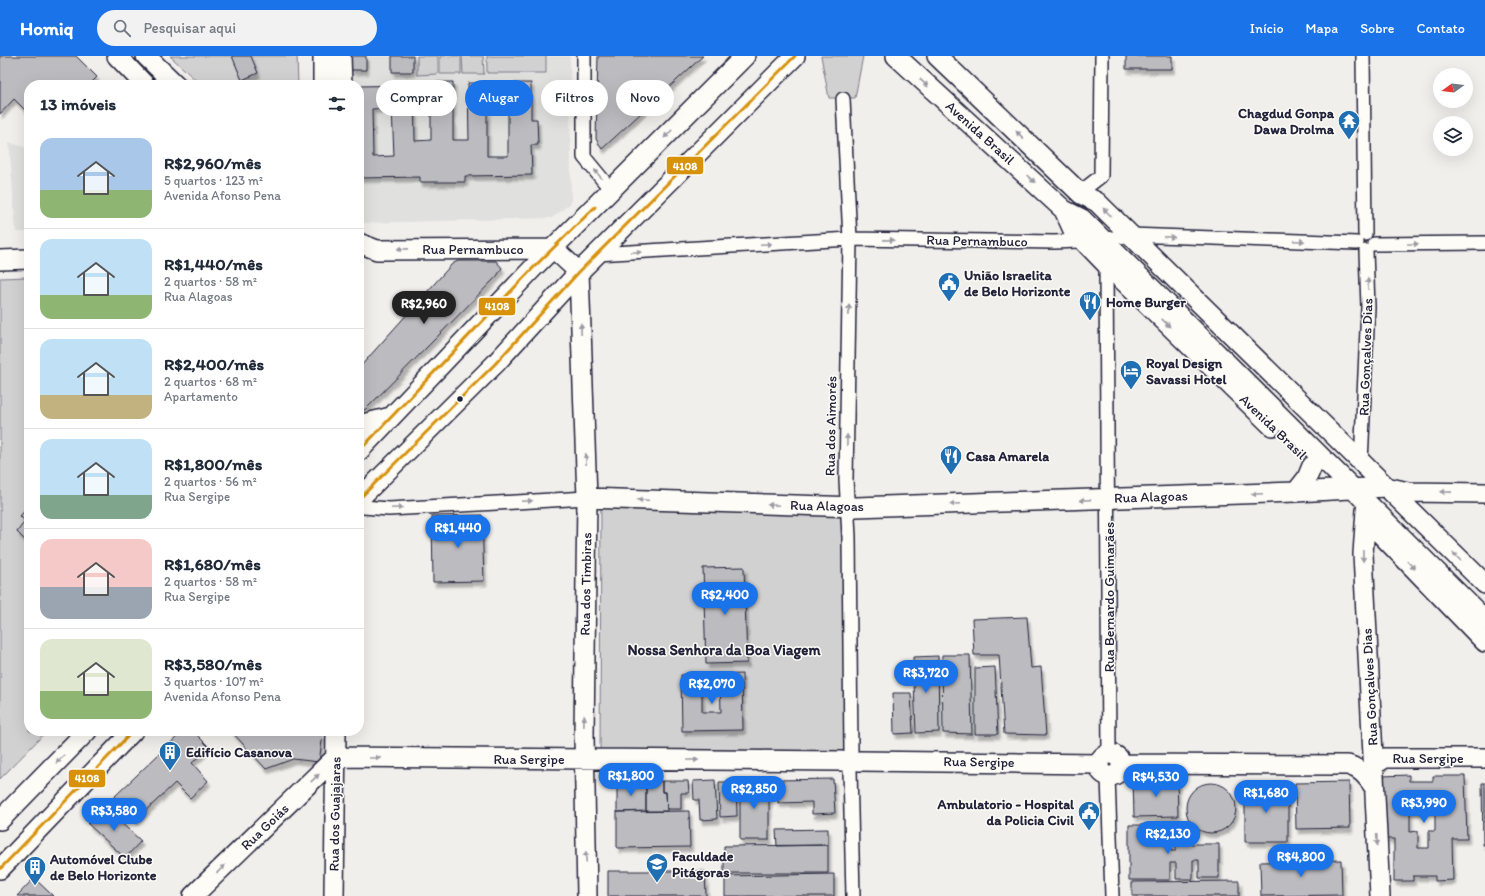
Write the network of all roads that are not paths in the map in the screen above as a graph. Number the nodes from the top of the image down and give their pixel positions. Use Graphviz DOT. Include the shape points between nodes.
graph roads {
  1 [pos="117,56"];
  2 [pos="146,56"];
  3 [pos="323,56"];
  4 [pos="341,56"];
  5 [pos="584,56"];
  6 [pos="745,56"];
  7 [pos="795,56"];
  8 [pos="896,56"];
  9 [pos="937,56"];
  10 [pos="1102,56"];
  11 [pos="1363,56"];
  12 [pos="140,80"];
  13 [pos="171,80"];
  14 [pos="322,80"];
  15 [pos="342,80"];
  16 [pos="843,99"];
  17 [pos="612,190"];
  18 [pos="1079,193"];
  19 [pos="1092,232"];
  20 [pos="850,239"];
  21 [pos="1366,243"];
  22 [pos="1485,243"];
  23 [pos="364,245"];
  24 [pos="554,248"];
  25 [pos="377,250"];
  26 [pos="597,254"];
  27 [pos="364,255"];
  28 [pos="24,259"];
  29 [pos="0,260"];
  30 [pos="1106,264"];
  31 [pos="579,272"];
  32 [pos="1128,285"];
  33 [pos="1107,296"];
  34 [pos="390,417"];
  35 [pos="364,424"];
  36 [pos="364,446"];
  37 [pos="1361,463"];
  38 [pos="1312,466"];
  39 [pos="1296,492"];
  40 [pos="1485,493"];
  41 [pos="364,494"];
  42 [pos="1375,497"];
  43 [pos="587,498"];
  44 [pos="1108,499"];
  45 [pos="364,507"];
  46 [pos="848,507"];
  47 [pos="1485,584"];
  48 [pos="1485,603"];
  49 [pos="1485,620"];
  50 [pos="1485,642"];
  51 [pos="82,736"];
  52 [pos="128,736"];
  53 [pos="336,736"];
  54 [pos="1374,742"];
  55 [pos="336,757"];
  56 [pos="1485,758"];
  57 [pos="584,760"];
  58 [pos="850,761"];
  59 [pos="1109,765"];
  60 [pos="1348,765"];
  61 [pos="1374,765"];
  62 [pos="1374,787"];
  63 [pos="0,820"];
  64 [pos="0,869"];
  65 [pos="193,896"];
  66 [pos="334,896"];
  67 [pos="587,896"];
  68 [pos="853,896"];
  69 [pos="1112,896"];
  70 [pos="1380,896"];
  1 -- 12 [label="street"];
  2 -- 13 [label="street"];
  3 -- 14 [label="street"];
  4 -- 15 [label="street"];
  17 -- 5 [label="street, one-way" via="584,157"];
  6 -- 17 [label="street, one-way"];
  7 -- 26 [label="street"];
  8 -- 19 [label="street, Avenida Brasil, one-way" via="1064,210"];
  18 -- 9 [label="street, Avenida Brasil, one-way"];
  10 -- 18 [label="street" via="1101,176"];
  11 -- 21 [label="street, Rua Gonçalves Dias"];
  16 -- 20 [label="street, Rua dos Aimorés"];
  17 -- 24 [label="street"];
  18 -- 19 [label="street, Avenida Brasil"];
  19 -- 18 [label="street, Avenida Brasil, one-way" via="1097,202"];
  20 -- 19 [label="street, Rua Pernambuco, one-way"];
  19 -- 21 [label="street, Rua Pernambuco, one-way"];
  19 -- 30 [label="street, Avenida Brasil"];
  19 -- 37 [label="street, Avenida Brasil"];
  19 -- 42 [label="street, Avenida Brasil"];
  26 -- 20 [label="street, Rua Pernambuco, one-way"];
  46 -- 20 [label="street, Rua dos Aimorés, one-way" via="846,479"];
  21 -- 22 [label="street, Rua Pernambuco, one-way"];
  37 -- 21 [label="street, Rua Gonçalves Dias, one-way" via="1368,307"];
  23 -- 25 [label="street, Rua Pernambuco"];
  24 -- 25 [label="street, Rua Pernambuco, one-way"];
  24 -- 31 [label="street"];
  24 -- 34 [label="street"];
  25 -- 27 [label="street"];
  26 -- 31 [label="street"];
  28 -- 29 [label="street"];
  30 -- 32 [label="street, Avenida Brasil"];
  30 -- 33 [label="street, Rua Bernardo Guimarães"];
  31 -- 41 [label="street" via="495,364"];
  43 -- 31 [label="street, Rua dos Timbiras, one-way"];
  32 -- 33 [label="street"];
  32 -- 38 [label="street, Avenida Brasil, one-way"];
  33 -- 44 [label="street, Rua Bernardo Guimarães"];
  34 -- 35 [label="street"];
  34 -- 36 [label="street"];
  37 -- 42 [label="street, Avenida Brasil"];
  38 -- 39 [label="street" via="1307,478"];
  38 -- 42 [label="street, Avenida Brasil"];
  39 -- 42 [label="street, Rua Alagoas"];
  39 -- 44 [label="street, Rua Alagoas, one-way"];
  40 -- 42 [label="street, Rua Alagoas, one-way"];
  47 -- 42 [label="street, Avenida Brasil, one-way"];
  42 -- 48 [label="street, Avenida Brasil"];
  42 -- 49 [label="street, Avenida Brasil"];
  42 -- 50 [label="street, Avenida Brasil, one-way"];
  42 -- 54 [label="street, Rua Gonçalves Dias, one-way" via="1363,554"];
  45 -- 43 [label="street, Rua Alagoas, one-way" via="389,509"];
  46 -- 43 [label="street, Rua Alagoas, one-way"];
  57 -- 43 [label="street, Rua dos Timbiras, one-way"];
  44 -- 46 [label="street, Rua Alagoas, one-way"];
  44 -- 59 [label="street, Rua Bernardo Guimarães"];
  46 -- 58 [label="street, Rua dos Aimorés"];
  51 -- 63 [label="street, one-way"];
  52 -- 64 [label="street"];
  53 -- 55 [label="street, Rua dos Guajajaras"];
  54 -- 60 [label="street, Rua Sergipe" via="1365,755"];
  54 -- 61 [label="street, Rua Gonçalves Dias"];
  55 -- 57 [label="street, Rua Sergipe, one-way"];
  65 -- 55 [label="street, Rua Goiás, one-way"];
  55 -- 66 [label="street, Rua dos Guajajaras"];
  56 -- 61 [label="street, Rua Sergipe" via="1385,758"];
  57 -- 58 [label="street, Rua Sergipe, one-way"];
  67 -- 57 [label="street, Rua dos Timbiras, one-way"];
  58 -- 59 [label="street, Rua Sergipe"];
  58 -- 68 [label="street, Rua dos Aimorés"];
  59 -- 60 [label="street, Rua Sergipe"];
  59 -- 69 [label="street, Rua Bernardo Guimarães"];
  60 -- 62 [label="street, Rua Sergipe" via="1359,768"];
  61 -- 62 [label="street, Rua Gonçalves Dias"];
  62 -- 70 [label="street, Rua Gonçalves Dias, one-way"];
}
